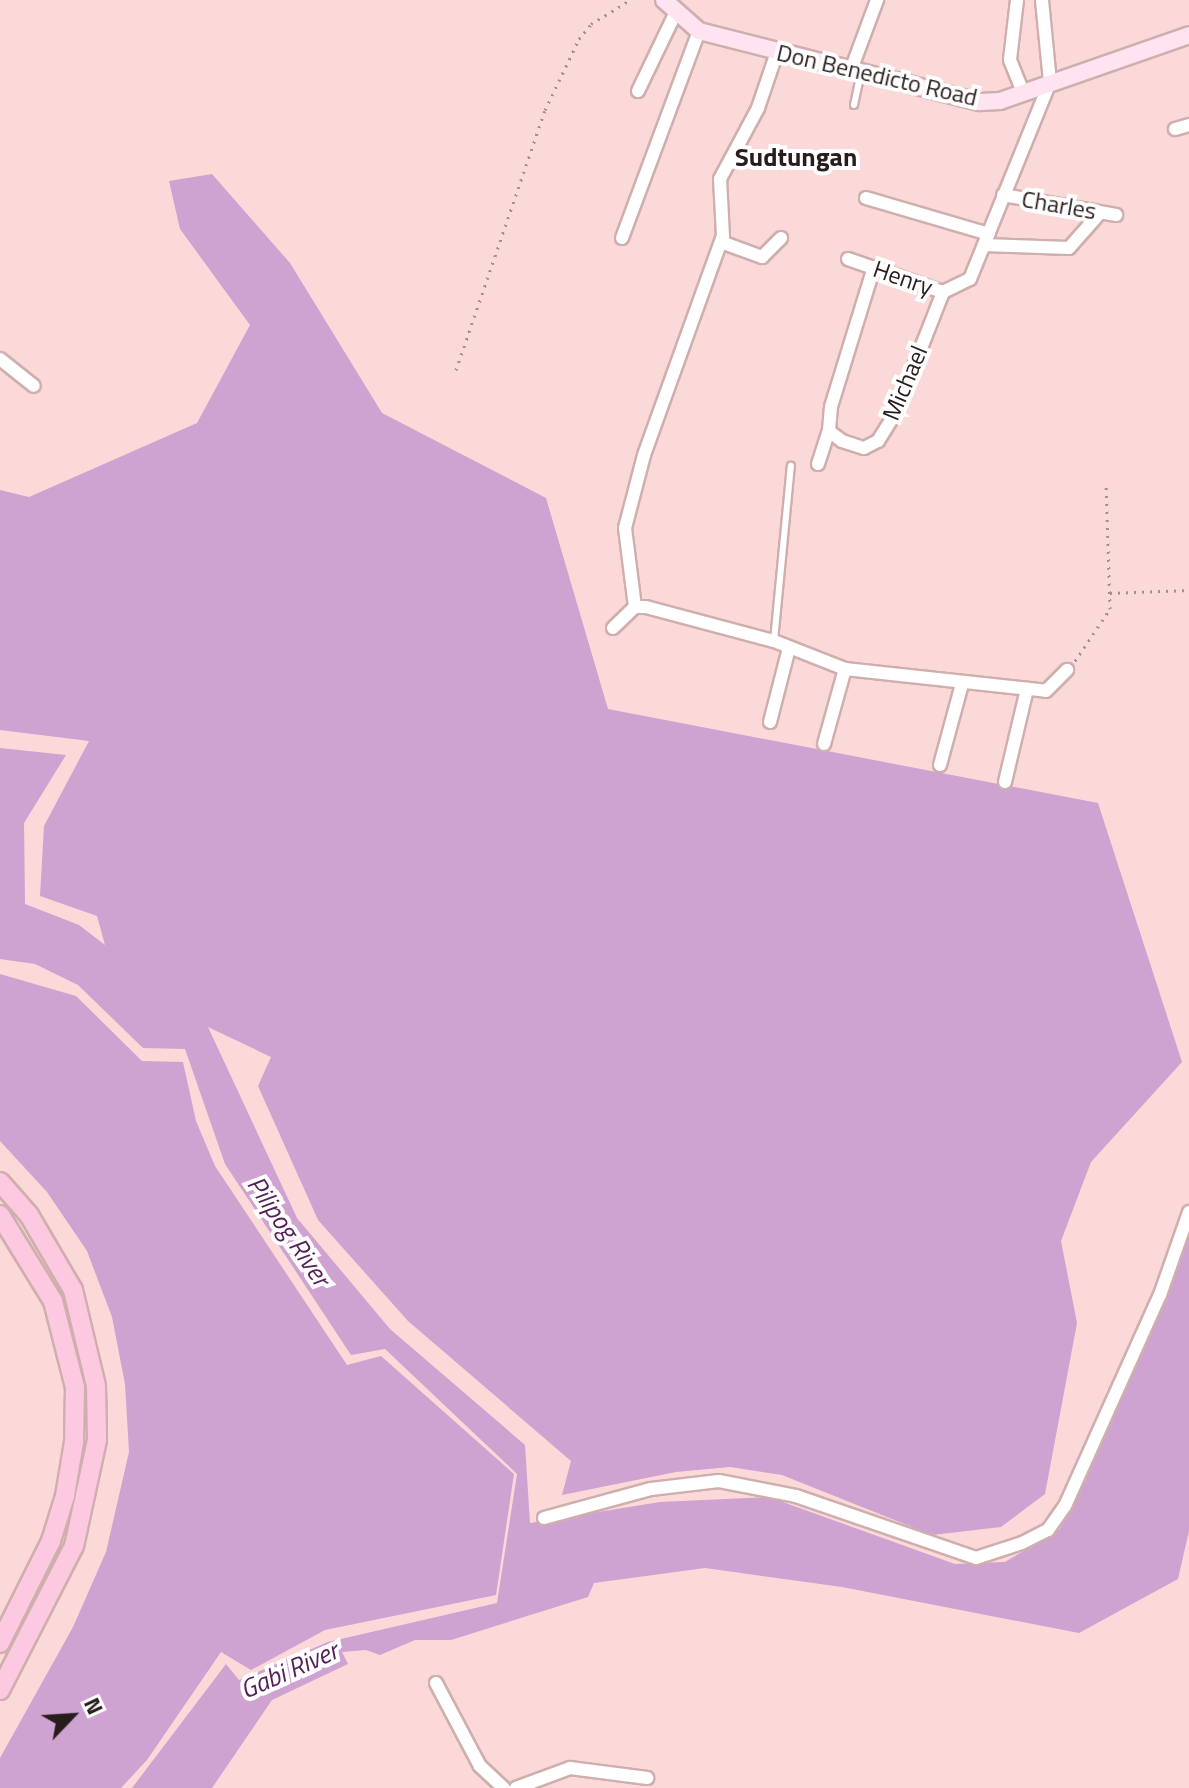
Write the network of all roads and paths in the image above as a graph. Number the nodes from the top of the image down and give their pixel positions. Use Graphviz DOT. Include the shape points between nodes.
graph roads {
  1 [pos="630,0"];
  2 [pos="877,0"];
  3 [pos="1017,0"];
  4 [pos="1042,0"];
  5 [pos="669,7"];
  6 [pos="699,31"];
  7 [pos="1189,35"];
  8 [pos="777,52"];
  9 [pos="856,72"];
  10 [pos="1050,82"];
  11 [pos="638,91"];
  12 [pos="1023,93"];
  13 [pos="854,105"];
  14 [pos="1189,125"];
  15 [pos="1175,129"];
  16 [pos="1003,195"];
  17 [pos="866,198"];
  18 [pos="1100,213"];
  19 [pos="1116,215"];
  20 [pos="622,238"];
  21 [pos="781,238"];
  22 [pos="987,240"];
  23 [pos="721,242"];
  24 [pos="848,259"];
  25 [pos="874,267"];
  26 [pos="943,292"];
  27 [pos="0,359"];
  28 [pos="456,370"];
  29 [pos="34,386"];
  30 [pos="829,431"];
  31 [pos="818,464"];
  32 [pos="791,466"];
  33 [pos="1106,484"];
  34 [pos="1189,590"];
  35 [pos="1110,593"];
  36 [pos="635,607"];
  37 [pos="613,628"];
  38 [pos="774,641"];
  39 [pos="789,648"];
  40 [pos="845,669"];
  41 [pos="1067,670"];
  42 [pos="962,684"];
  43 [pos="1027,689"];
  44 [pos="770,722"];
  45 [pos="824,744"];
  46 [pos="940,765"];
  47 [pos="1005,782"];
  48 [pos="0,1182"];
  49 [pos="1189,1212"];
  50 [pos="0,1215"];
  51 [pos="544,1518"];
  52 [pos="0,1643"];
  53 [pos="436,1683"];
  54 [pos="0,1690"];
  55 [pos="647,1778"];
  56 [pos="504,1788"];
  57 [pos="516,1788"];
  1 -- 28 [label="path" via="591,24 552,96"];
  2 -- 9 [label="street"];
  3 -- 12 [label="street" via="1010,60"];
  4 -- 10 [label="street"];
  5 -- 6 [label="street, Don Benedicto Road"];
  5 -- 11 [label="street"];
  6 -- 8 [label="street, Don Benedicto Road"];
  6 -- 20 [label="street"];
  7 -- 10 [label="street, Don Benedicto Road"];
  8 -- 9 [label="street, Don Benedicto Road"];
  8 -- 23 [label="street" via="758,108 720,179"];
  9 -- 12 [label="street, Don Benedicto Road" via="980,102"];
  9 -- 13 [label="lane"];
  10 -- 12 [label="street, Don Benedicto Road"];
  10 -- 16 [label="street"];
  14 -- 15 [label="street"];
  16 -- 18 [label="street, Charles"];
  16 -- 22 [label="street"];
  17 -- 22 [label="street"];
  18 -- 19 [label="street, Charles"];
  18 -- 22 [label="street" via="1069,248"];
  21 -- 23 [label="street" via="762,257"];
  22 -- 26 [label="street, Henry" via="970,279"];
  23 -- 36 [label="street" via="644,455 625,528"];
  24 -- 25 [label="street, Henry"];
  25 -- 26 [label="street, Henry"];
  25 -- 30 [label="street" via="831,407"];
  26 -- 30 [label="street, Michael" via="895,414 878,441 864,448"];
  27 -- 29 [label="street"];
  30 -- 31 [label="street"];
  32 -- 38 [label="lane"];
  33 -- 35 [label="path"];
  34 -- 35 [label="path"];
  35 -- 41 [label="path" via="1110,609"];
  36 -- 37 [label="street"];
  36 -- 38 [label="street" via="680,612"];
  38 -- 39 [label="street"];
  39 -- 40 [label="street"];
  39 -- 44 [label="street"];
  40 -- 42 [label="street"];
  40 -- 45 [label="street"];
  41 -- 43 [label="street" via="1050,690"];
  42 -- 43 [label="street"];
  42 -- 46 [label="street"];
  43 -- 47 [label="street"];
  48 -- 54 [label="main road" via="29,1215 73,1290 96,1386 97,1440 74,1546"];
  49 -- 51 [label="street" via="1160,1295 1065,1506 1048,1530 1022,1543 976,1558 796,1496 719,1481 651,1489"];
  50 -- 52 [label="main road" via="53,1301 75,1387 74,1442 65,1496 51,1541"];
  53 -- 56 [label="street" via="480,1766"];
  55 -- 57 [label="street" via="570,1768"];
}
